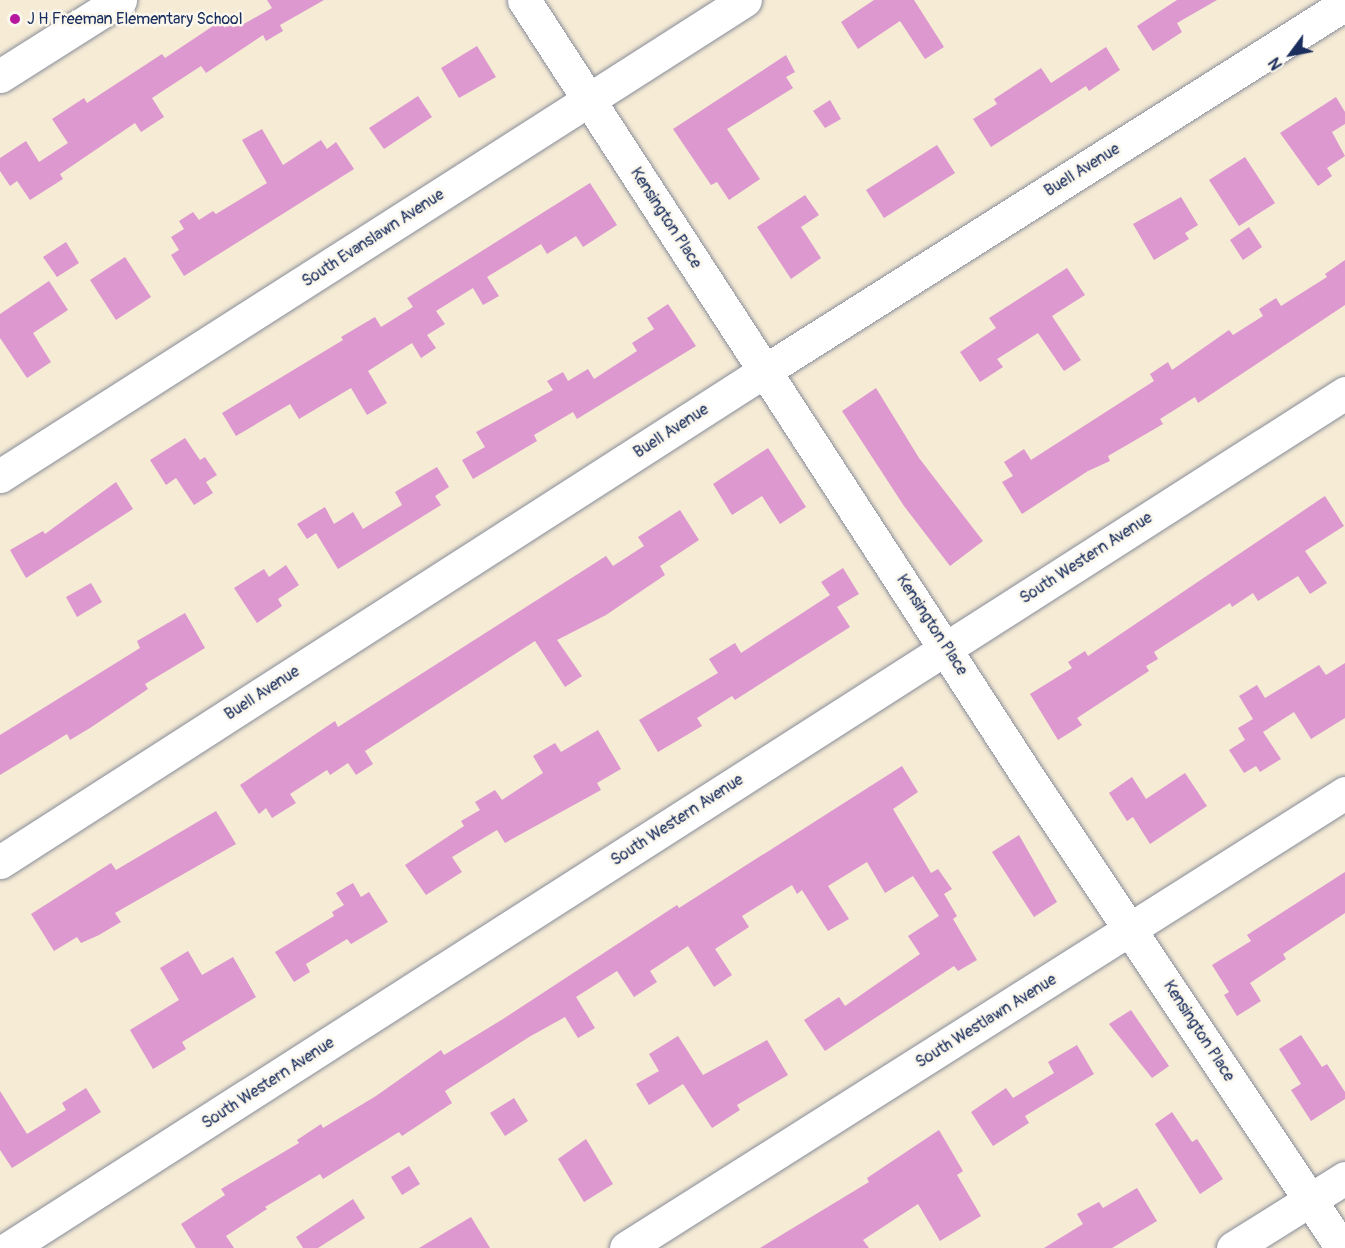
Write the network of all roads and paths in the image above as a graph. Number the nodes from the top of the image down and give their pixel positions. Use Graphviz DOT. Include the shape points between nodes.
graph roads {
  1 [pos="120,0"];
  2 [pos="524,0"];
  3 [pos="745,0"];
  4 [pos="1345,4"];
  5 [pos="0,76"];
  6 [pos="589,100"];
  7 [pos="766,369"];
  8 [pos="1345,393"];
  9 [pos="0,476"];
  10 [pos="947,647"];
  11 [pos="1345,793"];
  12 [pos="0,862"];
  13 [pos="1132,928"];
  14 [pos="1345,1178"];
  15 [pos="1310,1200"];
  16 [pos="9,1248"];
  17 [pos="626,1248"];
  18 [pos="1233,1248"];
  19 [pos="1342,1248"];
  1 -- 5 [label="street"];
  2 -- 6 [label="street, Kensington Place"];
  3 -- 6 [label="street, South Evanslawn Avenue"];
  4 -- 7 [label="street, Buell Avenue"];
  6 -- 7 [label="street, Kensington Place"];
  6 -- 9 [label="street, South Evanslawn Avenue"];
  7 -- 10 [label="street, Kensington Place"];
  7 -- 12 [label="street, Buell Avenue"];
  8 -- 10 [label="street, South Western Avenue"];
  10 -- 13 [label="street, Kensington Place" via="1028,777"];
  10 -- 16 [label="street, South Western Avenue"];
  11 -- 13 [label="street, South Westlawn Avenue"];
  13 -- 15 [label="street, Kensington Place"];
  13 -- 17 [label="street, South Westlawn Avenue"];
  14 -- 15 [label="street"];
  15 -- 18 [label="street"];
  15 -- 19 [label="street, Kensington Place"];
}
